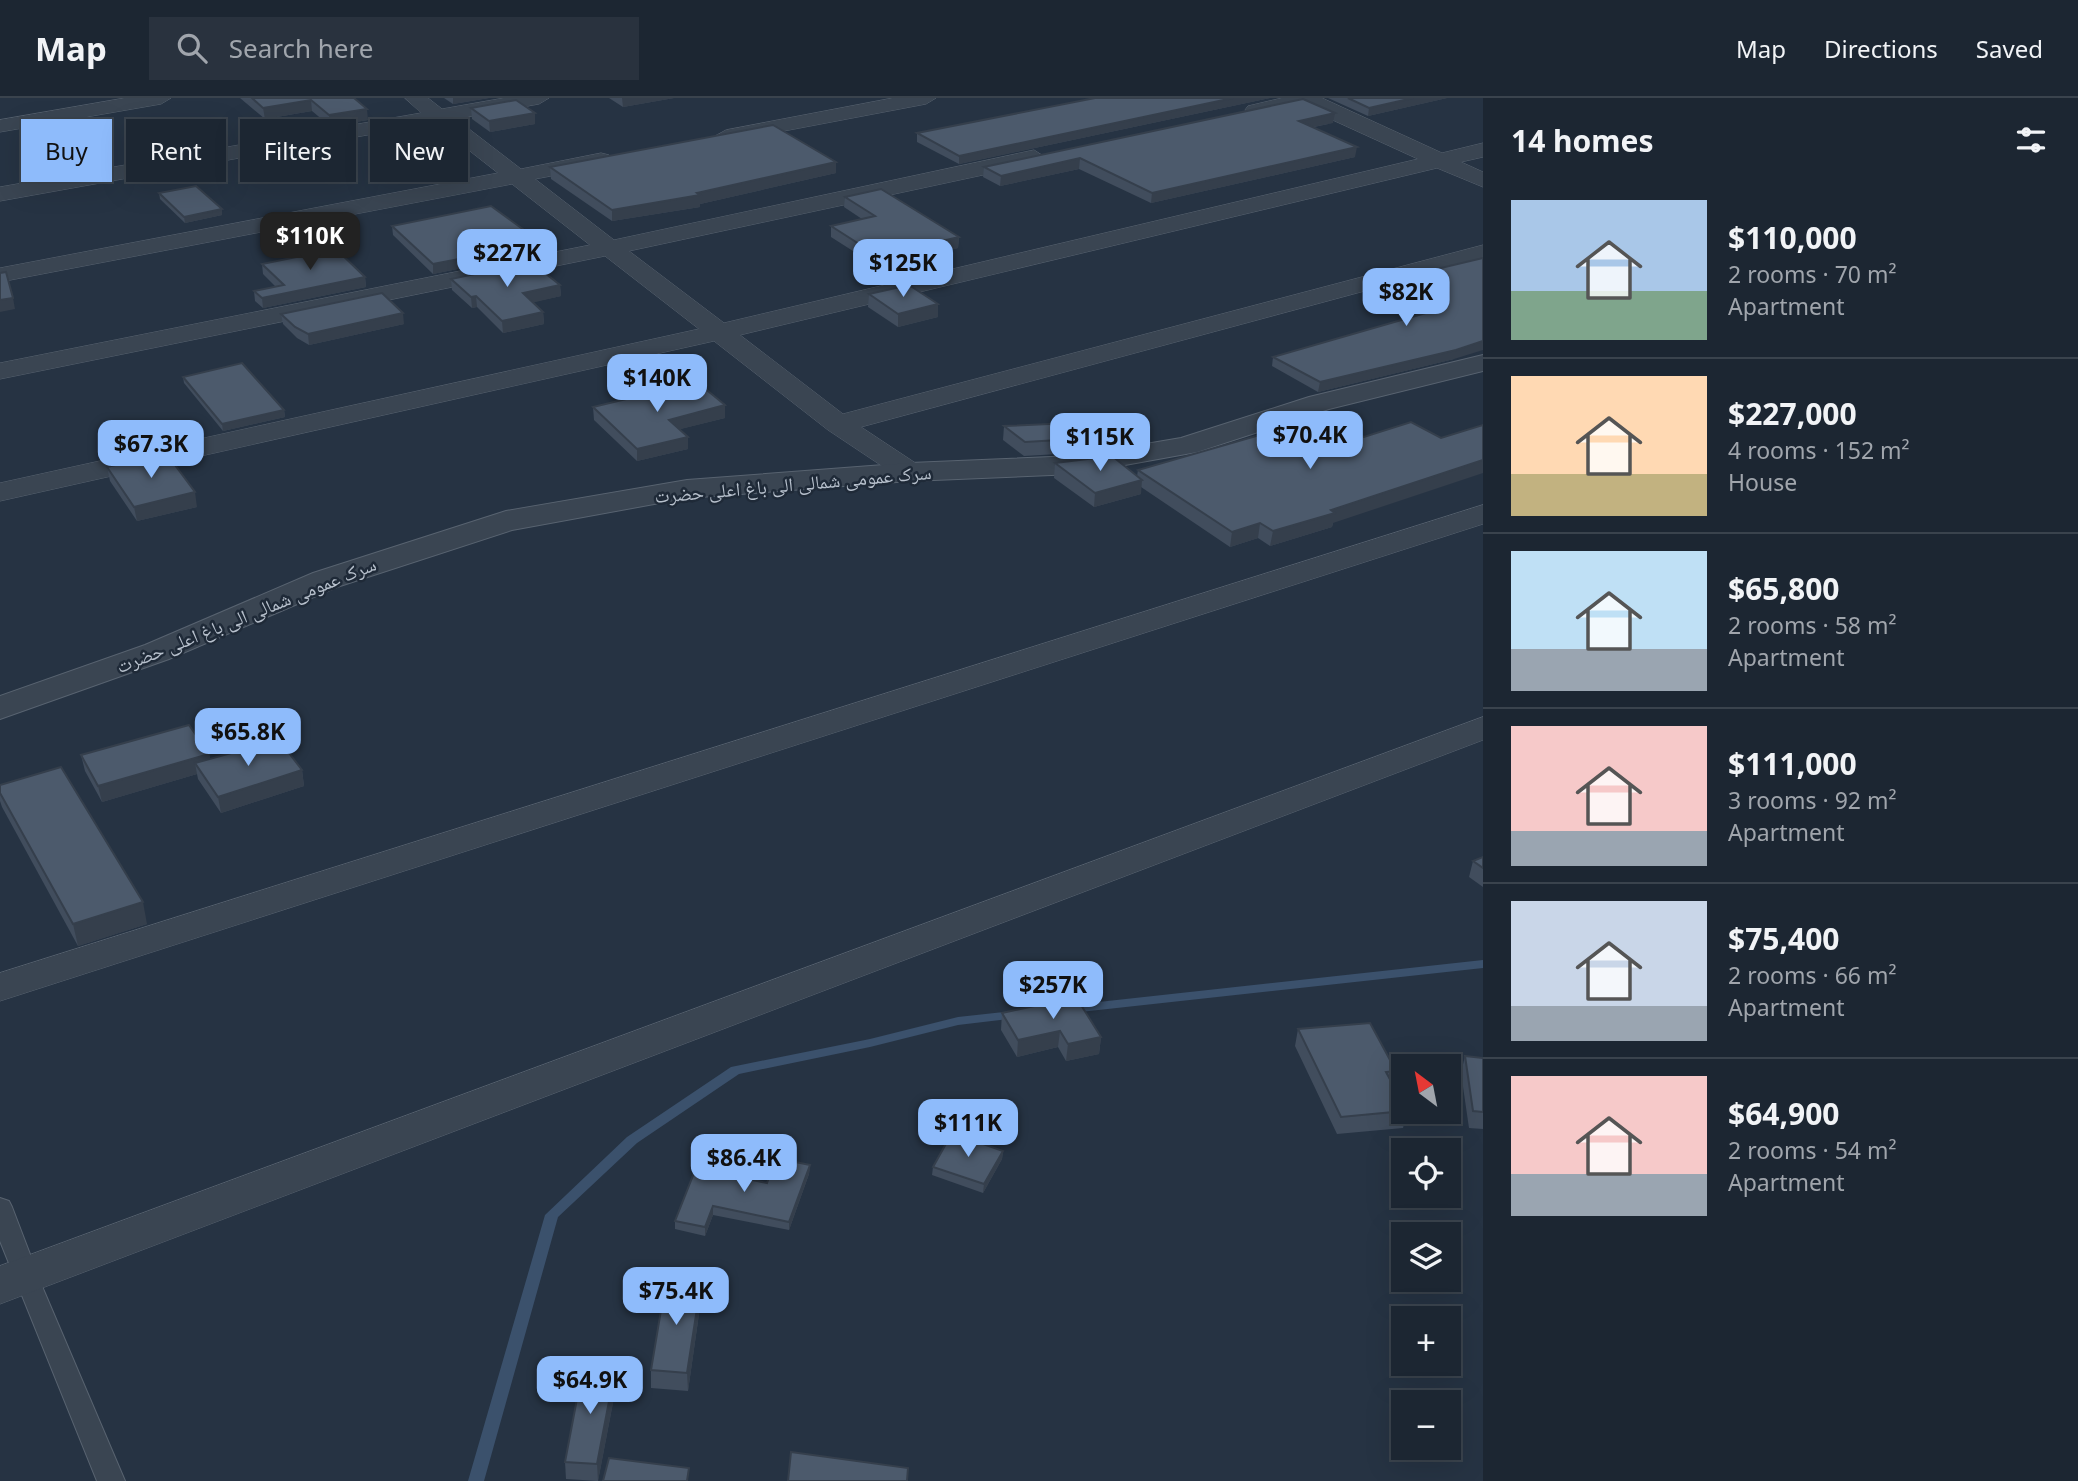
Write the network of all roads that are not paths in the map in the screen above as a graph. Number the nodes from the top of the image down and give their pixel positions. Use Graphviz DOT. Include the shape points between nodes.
graph roads {
  1 [pos="161,98"];
  2 [pos="415,98"];
  3 [pos="539,98"];
  4 [pos="926,98"];
  5 [pos="1306,99"];
  6 [pos="1237,114"];
  7 [pos="440,116"];
  8 [pos="0,126"];
  9 [pos="707,140"];
  10 [pos="1483,150"];
  11 [pos="1060,152"];
  12 [pos="625,156"];
  13 [pos="1440,161"];
  14 [pos="515,177"];
  15 [pos="1483,180"];
  16 [pos="0,194"];
  17 [pos="611,248"];
  18 [pos="1483,252"];
  19 [pos="0,275"];
  20 [pos="721,332"];
  21 [pos="1483,363"];
  22 [pos="0,371"];
  23 [pos="838,424"];
  24 [pos="910,472"];
  25 [pos="0,492"];
  26 [pos="1483,514"];
  27 [pos="0,708"];
  28 [pos="1483,728"];
  29 [pos="0,987"];
  30 [pos="0,1207"];
  31 [pos="13,1281"];
  32 [pos="111,1481"];
  1 -- 8 [label="street"];
  2 -- 7 [label="street"];
  3 -- 7 [label="street"];
  4 -- 9 [label="street"];
  5 -- 6 [label="street"];
  5 -- 13 [label="street"];
  7 -- 14 [label="street"];
  7 -- 16 [label="street"];
  10 -- 13 [label="street"];
  11 -- 17 [label="street"];
  12 -- 14 [label="street"];
  13 -- 15 [label="street"];
  13 -- 20 [label="street"];
  14 -- 17 [label="street"];
  14 -- 19 [label="street"];
  17 -- 20 [label="street"];
  17 -- 22 [label="street"];
  18 -- 23 [label="street"];
  20 -- 23 [label="street"];
  20 -- 25 [label="street"];
  21 -- 24 [label="street, سرک عمومی شمالی الی باغ اعلی حضرت" via="1319,403 1186,446 1075,465"];
  23 -- 24 [label="street"];
  24 -- 27 [label="street, سرک عمومی شمالی الی باغ اعلی حضرت" via="687,489 506,521 325,580 157,652"];
  26 -- 29 [label="street"];
  28 -- 31 [label="street"];
  30 -- 31 [label="lane"];
  31 -- 32 [label="lane"];
}
